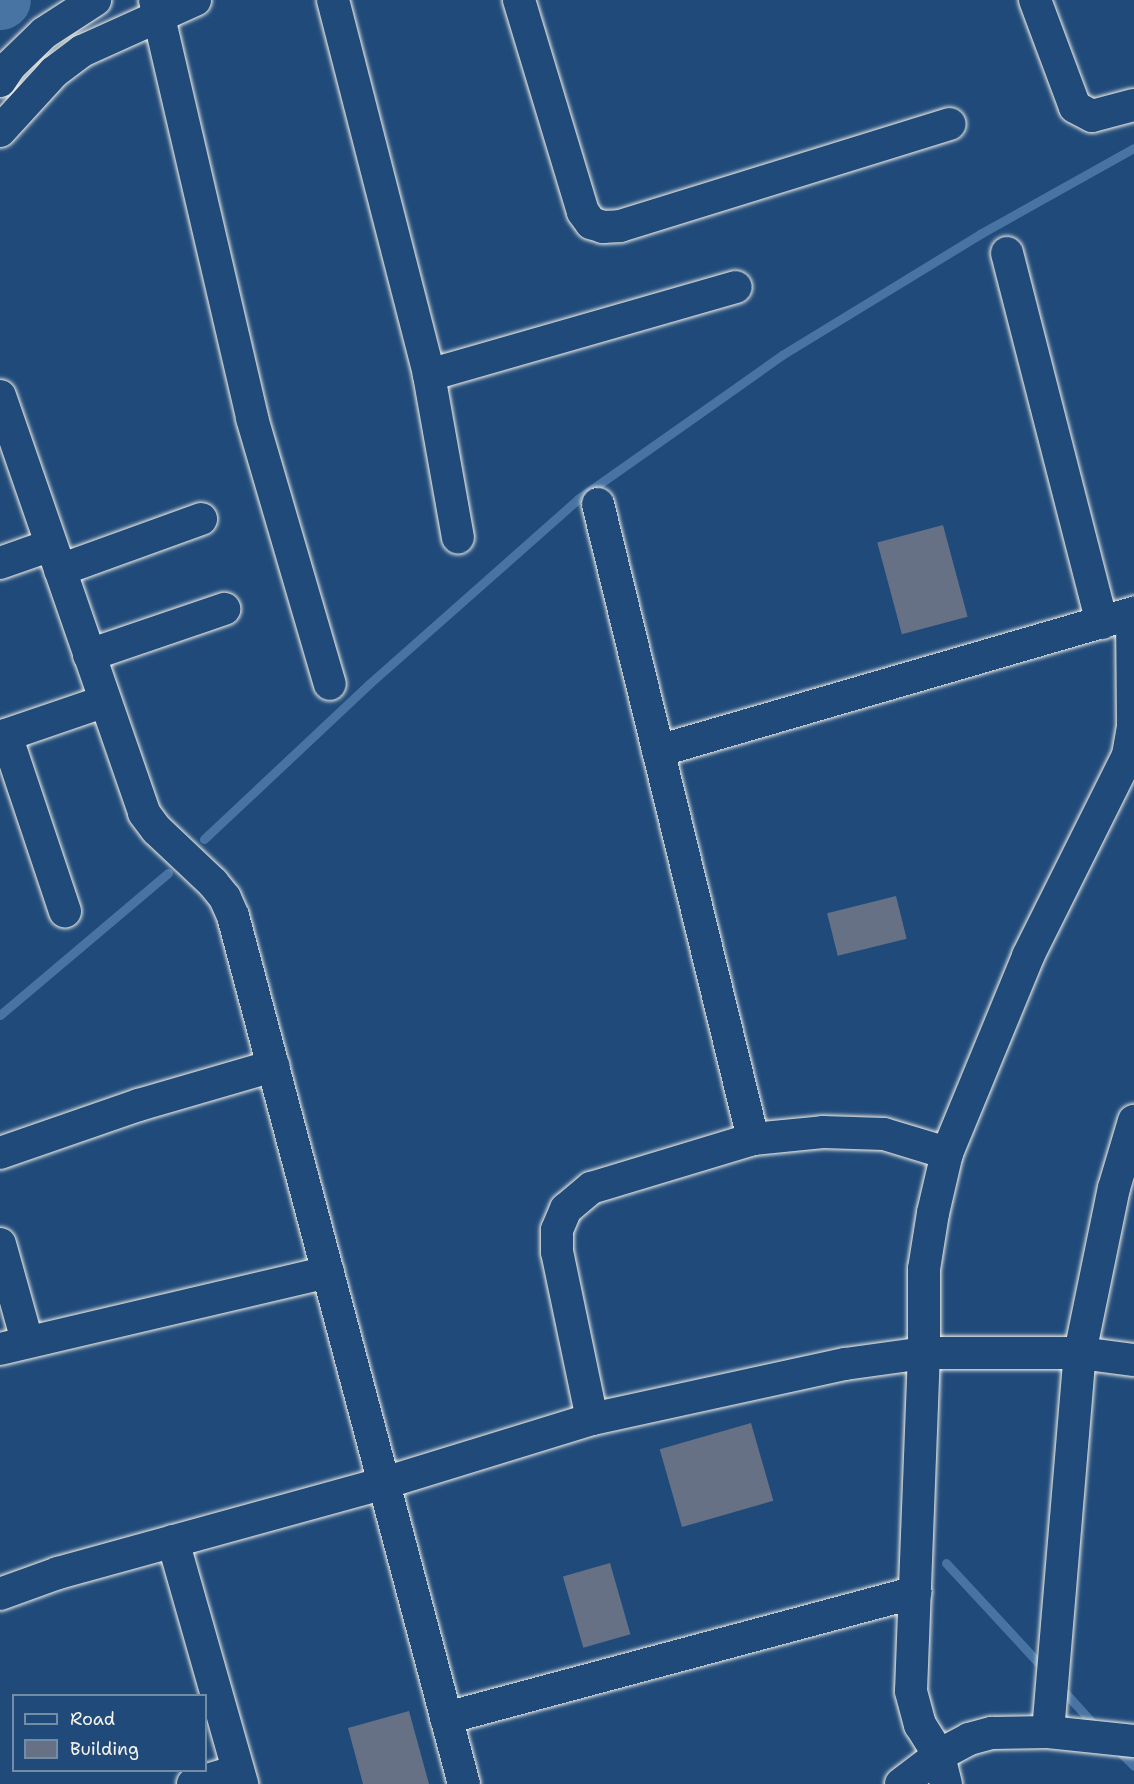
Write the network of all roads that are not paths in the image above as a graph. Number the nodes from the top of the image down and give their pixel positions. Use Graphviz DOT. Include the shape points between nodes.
graph roads {
  1 [pos="95,0"];
  2 [pos="195,0"];
  3 [pos="333,0"];
  4 [pos="519,0"];
  5 [pos="1035,0"];
  6 [pos="157,8"];
  7 [pos="0,81"];
  8 [pos="1134,105"];
  9 [pos="950,123"];
  10 [pos="0,131"];
  11 [pos="1007,253"];
  12 [pos="736,287"];
  13 [pos="429,375"];
  14 [pos="0,396"];
  15 [pos="598,504"];
  16 [pos="201,519"];
  17 [pos="458,537"];
  18 [pos="56,558"];
  19 [pos="0,563"];
  20 [pos="224,609"];
  21 [pos="1133,614"];
  22 [pos="1102,622"];
  23 [pos="89,655"];
  24 [pos="330,684"];
  25 [pos="105,701"];
  26 [pos="3,736"];
  27 [pos="658,751"];
  28 [pos="1131,756"];
  29 [pos="65,911"];
  30 [pos="273,1066"];
  31 [pos="1134,1121"];
  32 [pos="753,1139"];
  33 [pos="0,1153"];
  34 [pos="947,1153"];
  35 [pos="0,1244"];
  36 [pos="328,1272"];
  37 [pos="14,1345"];
  38 [pos="924,1353"];
  39 [pos="1080,1353"];
  40 [pos="1134,1360"];
  41 [pos="592,1419"];
  42 [pos="384,1483"];
  43 [pos="173,1541"];
  44 [pos="915,1592"];
  45 [pos="0,1594"];
  46 [pos="446,1718"];
  47 [pos="1048,1732"];
  48 [pos="1134,1741"];
  49 [pos="942,1769"];
  50 [pos="240,1777"];
  51 [pos="193,1784"];
  52 [pos="464,1784"];
  53 [pos="901,1784"];
  1 -- 7 [label="street" via="44,33"];
  2 -- 6 [label="street"];
  3 -- 13 [label="street"];
  4 -- 9 [label="street" via="583,212 591,223 603,227 620,226"];
  5 -- 8 [label="street" via="1075,107 1092,116"];
  6 -- 10 [label="street" via="82,51 54,72"];
  6 -- 24 [label="street" via="252,418"];
  11 -- 22 [label="street"];
  12 -- 13 [label="street"];
  13 -- 17 [label="street"];
  14 -- 18 [label="street"];
  15 -- 27 [label="street"];
  16 -- 18 [label="street"];
  18 -- 19 [label="street"];
  18 -- 23 [label="street"];
  20 -- 23 [label="street"];
  21 -- 22 [label="street"];
  21 -- 28 [label="street"];
  22 -- 27 [label="street"];
  23 -- 25 [label="street"];
  25 -- 26 [label="street"];
  25 -- 30 [label="street" via="144,813 225,898"];
  26 -- 29 [label="street"];
  27 -- 32 [label="street"];
  28 -- 34 [label="street" via="1028,956"];
  30 -- 33 [label="street" via="139,1105"];
  30 -- 36 [label="street"];
  31 -- 39 [label="street" via="1114,1188"];
  32 -- 34 [label="street" via="824,1132 884,1134"];
  32 -- 41 [label="street" via="591,1188 566,1209 557,1230 558,1252"];
  34 -- 38 [label="street" via="924,1269"];
  35 -- 37 [label="street"];
  36 -- 37 [label="street"];
  36 -- 42 [label="street"];
  38 -- 39 [label="street"];
  38 -- 41 [label="street" via="845,1364"];
  38 -- 44 [label="street"];
  39 -- 40 [label="street"];
  39 -- 47 [label="street"];
  41 -- 42 [label="street"];
  42 -- 43 [label="street"];
  42 -- 46 [label="street"];
  43 -- 45 [label="street" via="58,1573"];
  43 -- 50 [label="street"];
  44 -- 46 [label="street"];
  44 -- 49 [label="street" via="911,1691 920,1725"];
  46 -- 52 [label="street"];
  47 -- 48 [label="street"];
  47 -- 49 [label="street" via="992,1733 969,1739"];
  49 -- 53 [label="street"];
  50 -- 51 [label="street"];
}
